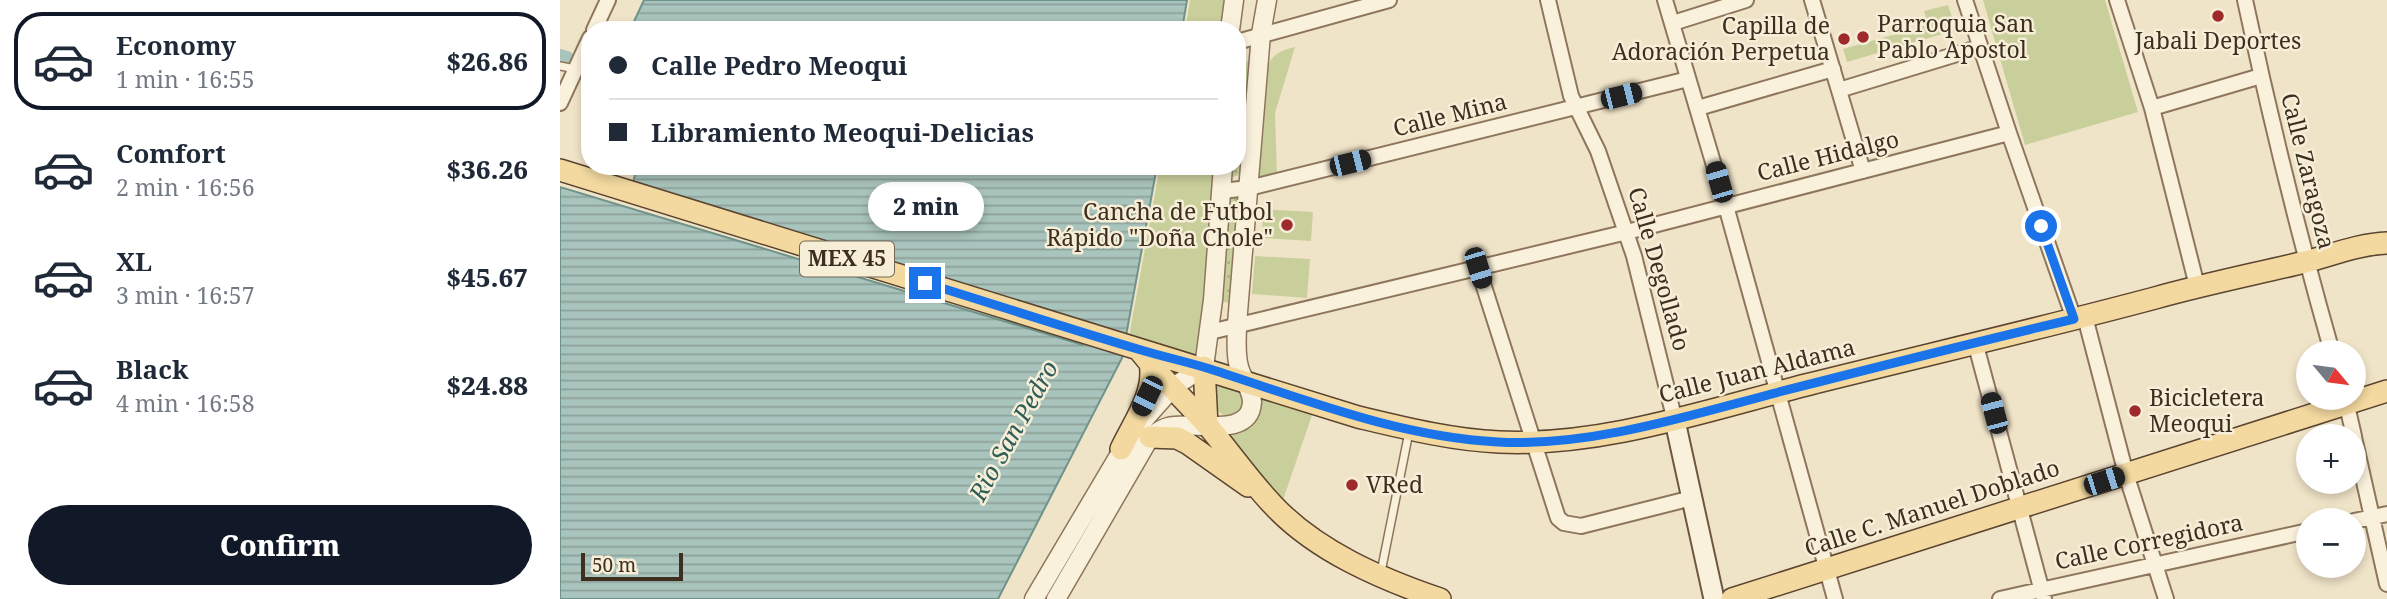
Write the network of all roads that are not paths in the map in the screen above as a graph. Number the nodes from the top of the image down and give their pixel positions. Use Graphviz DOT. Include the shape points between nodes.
graph roads {
  1 [pos="608,0"];
  2 [pos="1234,0"];
  3 [pos="1267,0"];
  4 [pos="1548,0"];
  5 [pos="1665,0"];
  6 [pos="1746,0"];
  7 [pos="1812,0"];
  8 [pos="1965,0"];
  9 [pos="2117,0"];
  10 [pos="2245,0"];
  11 [pos="1381,1"];
  12 [pos="598,21"];
  13 [pos="1231,21"];
  14 [pos="1673,23"];
  15 [pos="1261,34"];
  16 [pos="1246,39"];
  17 [pos="1980,47"];
  18 [pos="581,57"];
  19 [pos="560,66"];
  20 [pos="575,69"];
  21 [pos="1833,69"];
  22 [pos="2261,76"];
  23 [pos="1688,79"];
  24 [pos="1839,90"];
  25 [pos="560,103"];
  26 [pos="1576,107"];
  27 [pos="1698,108"];
  28 [pos="2152,108"];
  29 [pos="2008,133"];
  30 [pos="560,170"];
  31 [pos="1863,171"];
  32 [pos="1223,175"];
  33 [pos="1249,188"];
  34 [pos="1223,191"];
  35 [pos="1726,206"];
  36 [pos="1627,232"];
  37 [pos="2387,243"];
  38 [pos="2308,261"];
  39 [pos="1478,268"];
  40 [pos="2197,286"];
  41 [pos="2080,318"];
  42 [pos="1237,324"];
  43 [pos="1210,332"];
  44 [pos="2329,340"];
  45 [pos="1975,342"];
  46 [pos="1141,354"];
  47 [pos="1204,367"];
  48 [pos="1245,380"];
  49 [pos="1173,387"];
  50 [pos="2387,391"];
  51 [pos="1778,392"];
  52 [pos="2366,396"];
  53 [pos="2315,410"];
  54 [pos="1675,421"];
  55 [pos="1207,425"];
  56 [pos="1409,429"];
  57 [pos="1150,437"];
  58 [pos="1532,442"];
  59 [pos="1121,449"];
  60 [pos="2126,474"];
  61 [pos="2366,490"];
  62 [pos="1692,498"];
  63 [pos="1272,504"];
  64 [pos="2019,508"];
  65 [pos="2387,514"];
  66 [pos="2372,517"];
  67 [pos="2366,518"];
  68 [pos="2296,534"];
  69 [pos="2156,564"];
  70 [pos="1826,569"];
  71 [pos="1380,576"];
  72 [pos="2387,584"];
  73 [pos="2042,594"];
  74 [pos="1034,599"];
  75 [pos="1056,599"];
  76 [pos="1440,599"];
  77 [pos="1714,599"];
  78 [pos="1732,599"];
  79 [pos="1835,599"];
  80 [pos="2000,599"];
  81 [pos="2166,599"];
  1 -- 12 [label="street"];
  2 -- 13 [label="street"];
  3 -- 15 [label="street"];
  4 -- 26 [label="street, Calle Degollado"];
  5 -- 14 [label="street"];
  6 -- 14 [label="street"];
  7 -- 21 [label="street"];
  8 -- 17 [label="street"];
  9 -- 28 [label="street"];
  10 -- 22 [label="street, Calle Zaragoza"];
  11 -- 15 [label="street"];
  14 -- 23 [label="street"];
  15 -- 16 [label="street"];
  15 -- 33 [label="street"];
  17 -- 24 [label="street"];
  17 -- 29 [label="street"];
  18 -- 20 [label="street"];
  19 -- 20 [label="lane"];
  20 -- 25 [label="street"];
  21 -- 24 [label="street"];
  21 -- 27 [label="street"];
  22 -- 28 [label="street"];
  22 -- 38 [label="street, Calle Zaragoza"];
  23 -- 26 [label="street, Calle Mina"];
  23 -- 27 [label="street"];
  24 -- 31 [label="street"];
  26 -- 33 [label="street, Calle Mina"];
  26 -- 36 [label="street, Calle Degollado" via="1595,142"];
  27 -- 35 [label="street"];
  28 -- 40 [label="street"];
  29 -- 31 [label="street, Calle Hidalgo"];
  29 -- 41 [label="street"];
  30 -- 46 [label="main road, MEX 45"];
  31 -- 35 [label="street, Calle Hidalgo"];
  32 -- 34 [label="street"];
  33 -- 34 [label="street, Calle Mina"];
  33 -- 42 [label="street"];
  34 -- 43 [label="street"];
  35 -- 36 [label="street, Calle Hidalgo"];
  35 -- 51 [label="street"];
  36 -- 39 [label="street, Calle Hidalgo"];
  36 -- 54 [label="street, Calle Degollado"];
  37 -- 38 [label="main road, Calle Juan Aldama / MEX 45"];
  38 -- 40 [label="main road, Calle Juan Aldama / MEX 45"];
  38 -- 44 [label="street, Calle Zaragoza"];
  39 -- 42 [label="street, Calle Hidalgo"];
  39 -- 58 [label="street"];
  40 -- 41 [label="main road, Calle Juan Aldama / MEX 45"];
  41 -- 45 [label="main road, Calle Juan Aldama / MEX 45"];
  41 -- 60 [label="street"];
  42 -- 43 [label="street, Calle Hidalgo"];
  42 -- 48 [label="street" via="1237,363"];
  43 -- 47 [label="street"];
  45 -- 51 [label="main road, Calle Juan Aldama / MEX 45"];
  45 -- 64 [label="street"];
  46 -- 47 [label="main road, Calle Juan Aldama / MEX 45"];
  46 -- 49 [label="main road, MEX 45"];
  46 -- 59 [label="main road" via="1151,382"];
  47 -- 48 [label="main road, Calle Juan Aldama / MEX 45"];
  47 -- 49 [label="street"];
  47 -- 55 [label="main road"];
  48 -- 55 [label="street" via="1252,401 1247,416 1230,426"];
  48 -- 56 [label="main road, Calle Juan Aldama / MEX 45"];
  49 -- 55 [label="main road, MEX 45"];
  49 -- 59 [label="street"];
  50 -- 52 [label="main road, Calle C. Manuel Doblado"];
  51 -- 54 [label="main road, Calle Juan Aldama / MEX 45"];
  51 -- 70 [label="street"];
  53 -- 60 [label="main road, Calle C. Manuel Doblado"];
  54 -- 58 [label="main road, Calle Juan Aldama / MEX 45"];
  54 -- 62 [label="main road, Calle Degollado"];
  55 -- 57 [label="street" via="1169,426"];
  55 -- 63 [label="main road, MEX 45"];
  56 -- 58 [label="main road, Calle Juan Aldama / MEX 45" via="1489,441"];
  56 -- 71 [label="lane"];
  57 -- 63 [label="main road" via="1187,443"];
  57 -- 75 [label="street"];
  58 -- 62 [label="street" via="1558,518 1564,523 1581,526"];
  59 -- 74 [label="street"];
  60 -- 64 [label="main road, Calle C. Manuel Doblado"];
  60 -- 69 [label="street"];
  61 -- 66 [label="street"];
  62 -- 77 [label="main road, Calle Degollado"];
  63 -- 71 [label="main road, MEX 45" via="1320,543"];
  64 -- 70 [label="main road, Calle C. Manuel Doblado"];
  64 -- 73 [label="street"];
  65 -- 66 [label="street"];
  66 -- 67 [label="street"];
  66 -- 72 [label="street"];
  68 -- 69 [label="street, Calle Corregidora"];
  69 -- 73 [label="street, Calle Corregidora"];
  69 -- 81 [label="street"];
  70 -- 78 [label="main road, Calle C. Manuel Doblado"];
  70 -- 79 [label="street"];
  71 -- 76 [label="main road, MEX 45"];
  73 -- 80 [label="street, Calle Corregidora"];
}
